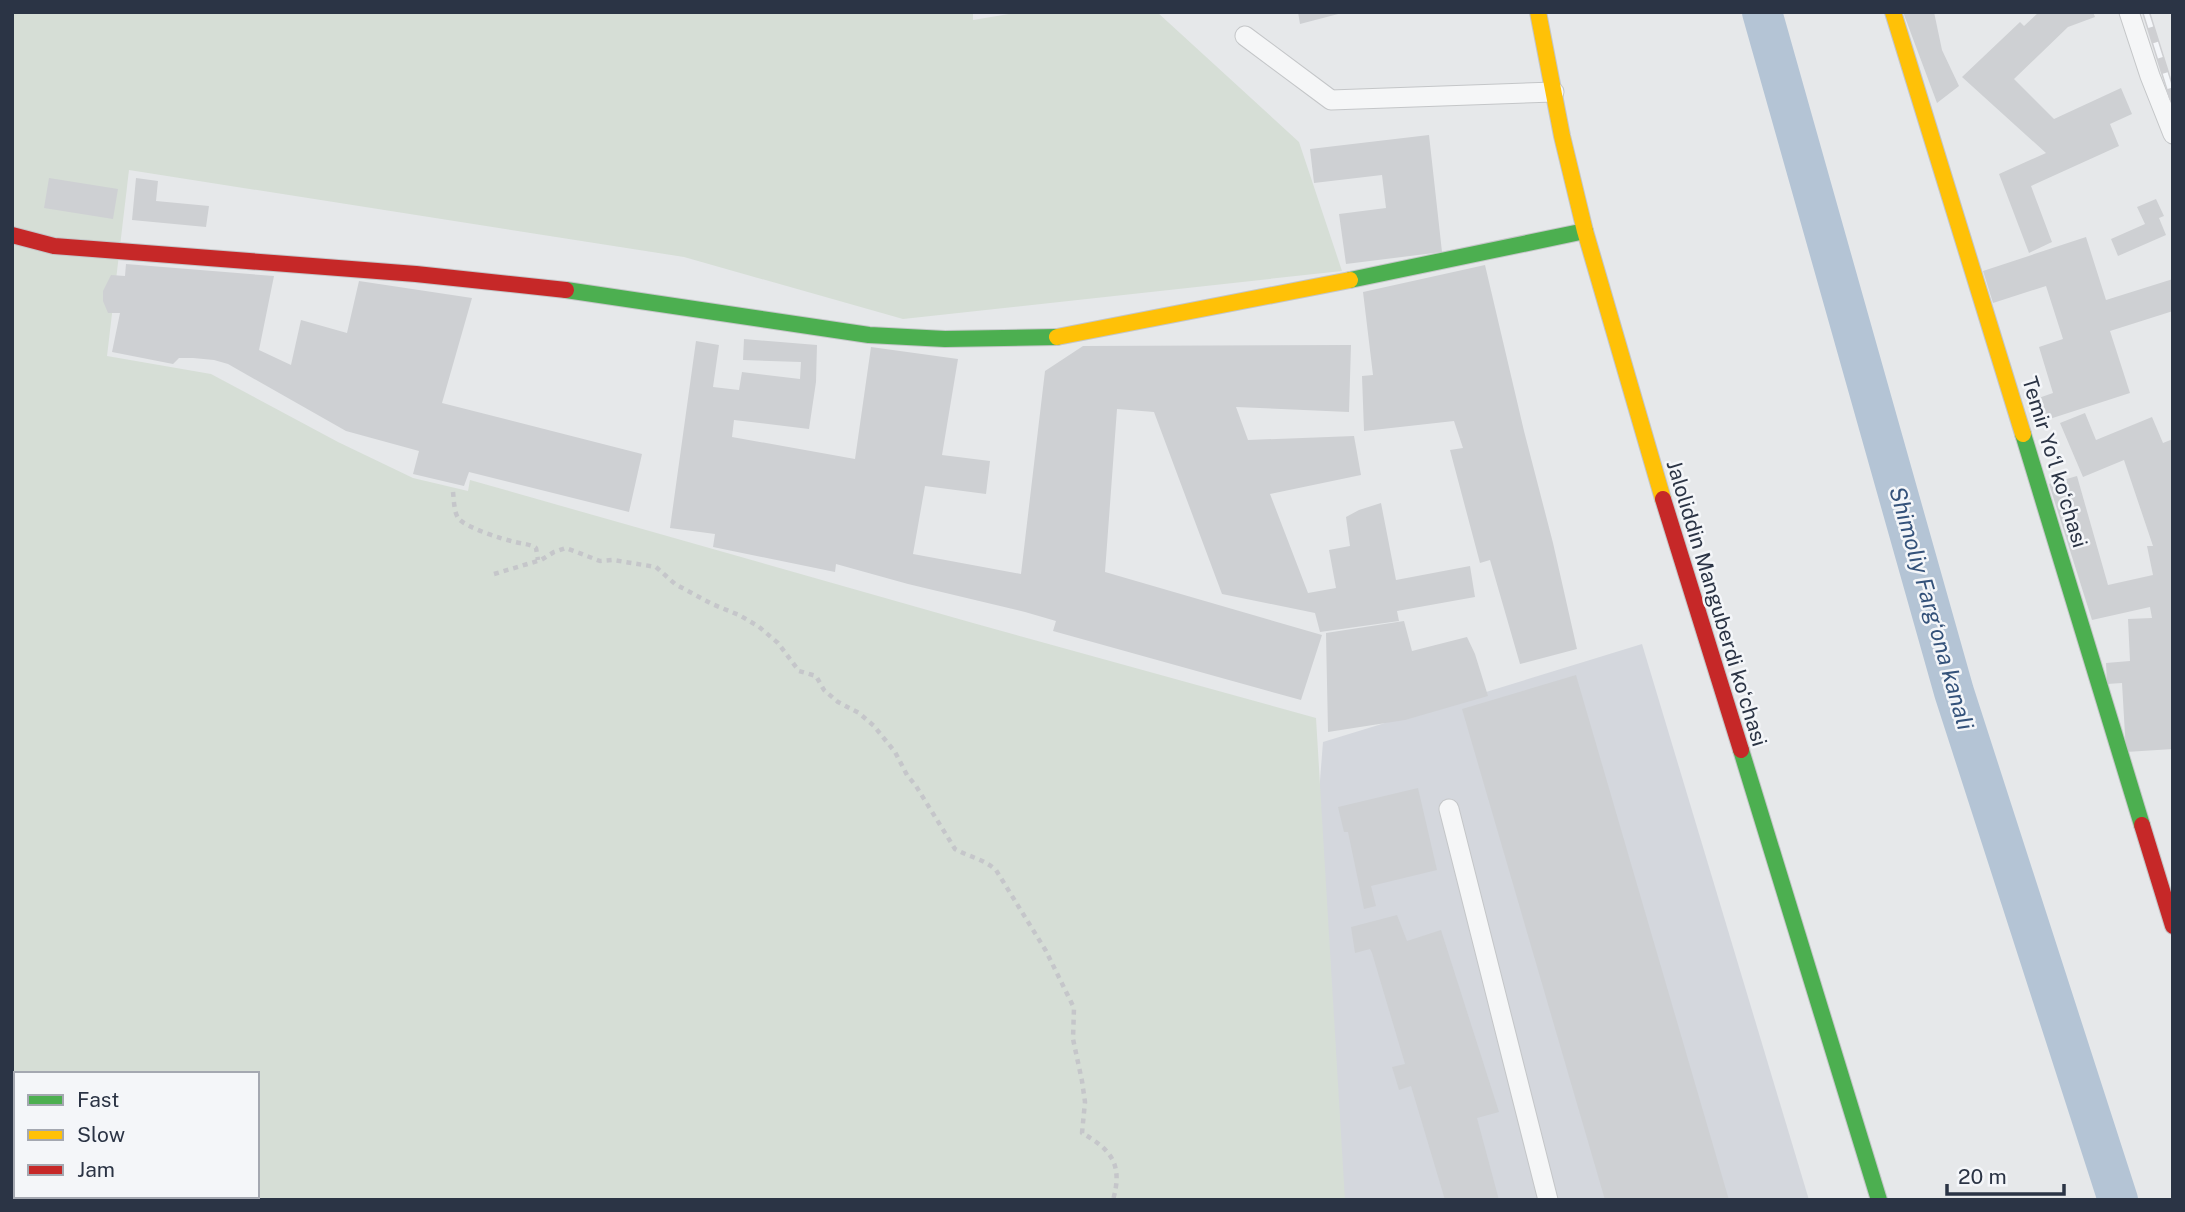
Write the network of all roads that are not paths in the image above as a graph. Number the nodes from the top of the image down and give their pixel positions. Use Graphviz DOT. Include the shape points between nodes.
graph roads {
  1 [pos="1538,12"];
  2 [pos="1893,12"];
  3 [pos="2129,12"];
  4 [pos="1245,36"];
  5 [pos="1554,92"];
  6 [pos="2173,134"];
  7 [pos="1585,231"];
  8 [pos="12,235"];
  9 [pos="1449,809"];
  10 [pos="2173,926"];
  11 [pos="1548,1200"];
  12 [pos="1879,1200"];
  1 -- 5 [label="street, Jaloliddin Manguberdi koʻchasi"];
  2 -- 10 [label="street, Temir Yoʻl koʻchasi"];
  3 -- 6 [label="lane"];
  4 -- 5 [label="lane" via="1331,100"];
  5 -- 7 [label="street, Jaloliddin Manguberdi koʻchasi"];
  7 -- 8 [label="street" via="1051,338 959,339 869,335 416,274 54,246"];
  7 -- 12 [label="street, Jaloliddin Manguberdi koʻchasi"];
  9 -- 11 [label="lane"];
}
